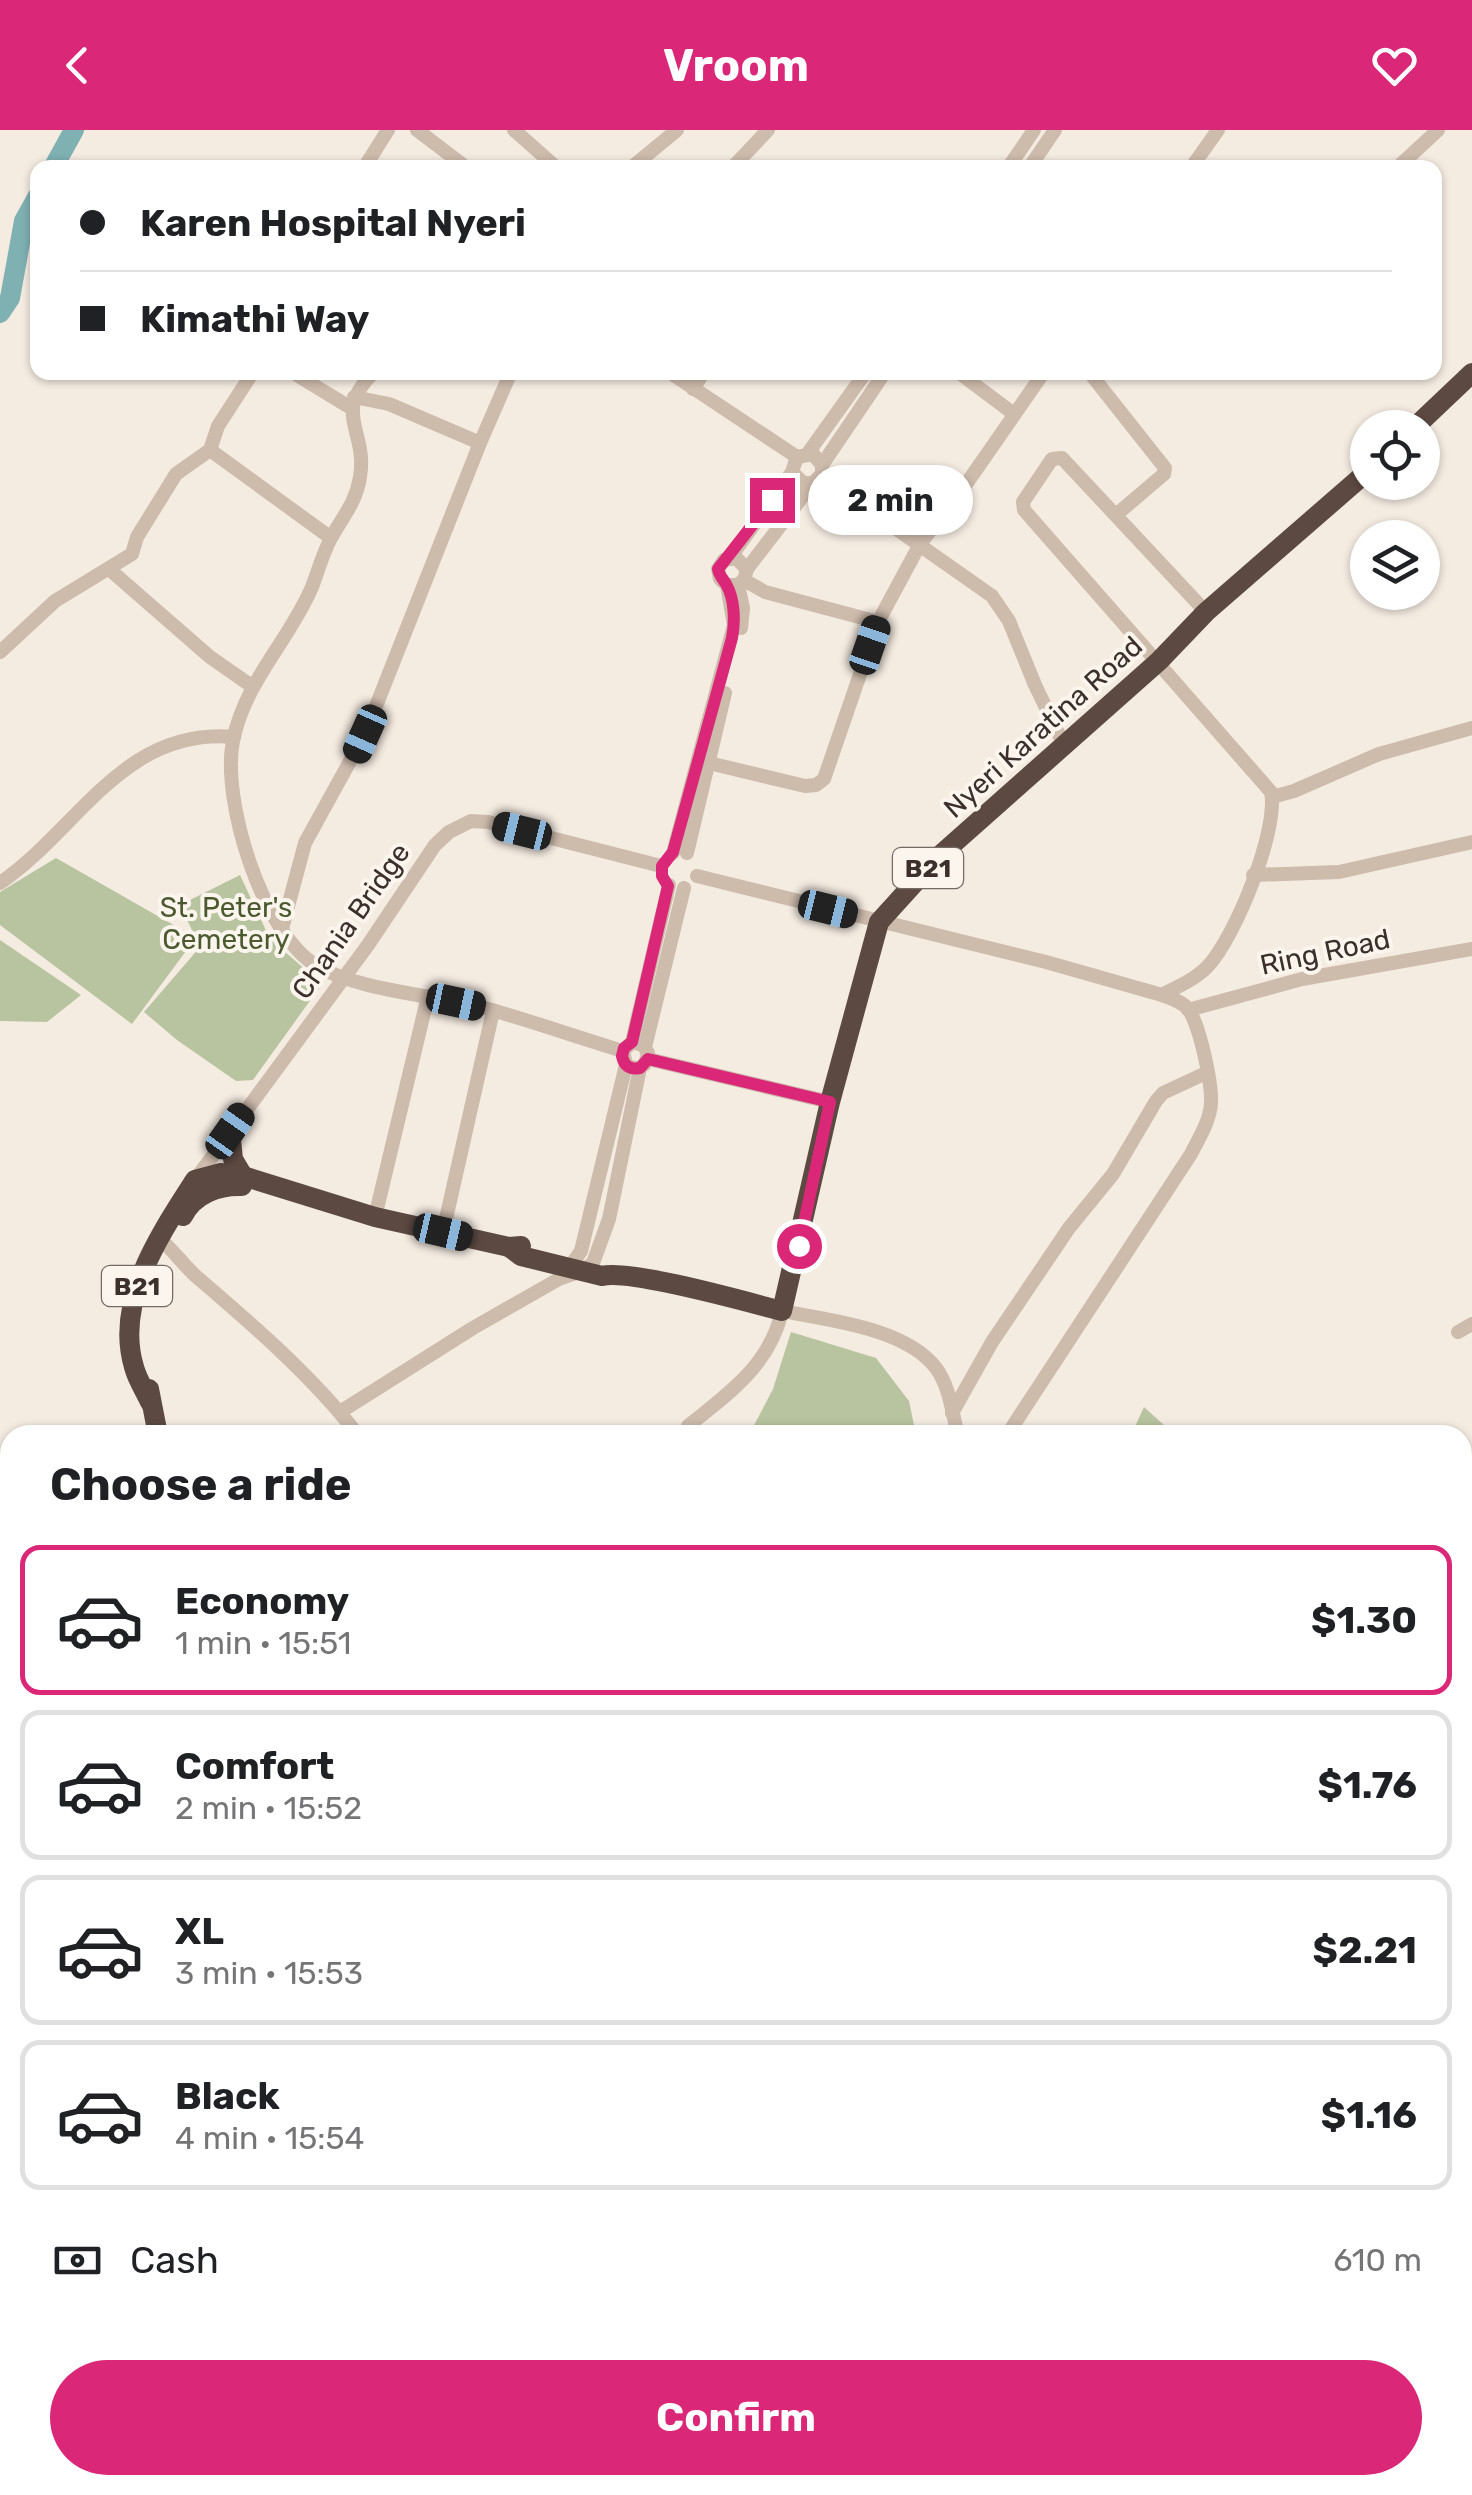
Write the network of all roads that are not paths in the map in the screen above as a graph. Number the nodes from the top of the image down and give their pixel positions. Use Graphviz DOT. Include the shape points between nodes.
graph roads {
  1 [pos="388,130"];
  2 [pos="417,130"];
  3 [pos="514,130"];
  4 [pos="768,130"];
  5 [pos="1034,130"];
  6 [pos="1055,130"];
  7 [pos="1218,130"];
  8 [pos="1438,130"];
  9 [pos="673,132"];
  10 [pos="369,160"];
  11 [pos="456,160"];
  12 [pos="548,160"];
  13 [pos="640,160"];
  14 [pos="740,160"];
  15 [pos="1013,160"];
  16 [pos="1034,160"];
  17 [pos="1197,160"];
  18 [pos="1406,160"];
  19 [pos="1472,373"];
  20 [pos="249,380"];
  21 [pos="308,380"];
  22 [pos="368,380"];
  23 [pos="508,380"];
  24 [pos="681,380"];
  25 [pos="699,380"];
  26 [pos="860,380"];
  27 [pos="879,380"];
  28 [pos="969,380"];
  29 [pos="1038,380"];
  30 [pos="1095,380"];
  31 [pos="694,389"];
  32 [pos="352,402"];
  33 [pos="1433,410"];
  34 [pos="1014,414"];
  35 [pos="480,443"];
  36 [pos="210,450"];
  37 [pos="799,461"];
  38 [pos="819,475"];
  39 [pos="1350,486"];
  40 [pos="1118,514"];
  41 [pos="331,538"];
  42 [pos="920,544"];
  43 [pos="730,558"];
  44 [pos="109,568"];
  45 [pos="739,580"];
  46 [pos="1206,612"];
  47 [pos="878,622"];
  48 [pos="0,652"];
  49 [pos="1159,661"];
  50 [pos="253,687"];
  51 [pos="1472,728"];
  52 [pos="234,737"];
  53 [pos="1063,743"];
  54 [pos="709,763"];
  55 [pos="1272,797"];
  56 [pos="1472,842"];
  57 [pos="680,853"];
  58 [pos="662,866"];
  59 [pos="1254,875"];
  60 [pos="698,876"];
  61 [pos="0,883"];
  62 [pos="676,887"];
  63 [pos="879,922"];
  64 [pos="282,930"];
  65 [pos="1472,949"];
  66 [pos="342,978"];
  67 [pos="1162,995"];
  68 [pos="428,996"];
  69 [pos="1188,1010"];
  70 [pos="493,1011"];
  71 [pos="636,1055"];
  72 [pos="1206,1073"];
  73 [pos="274,1074"];
  74 [pos="830,1102"];
  75 [pos="231,1140"];
  76 [pos="243,1176"];
  77 [pos="201,1178"];
  78 [pos="284,1190"];
  79 [pos="188,1206"];
  80 [pos="376,1217"];
  81 [pos="443,1232"];
  82 [pos="160,1248"];
  83 [pos="576,1268"];
  84 [pos="782,1311"];
  85 [pos="1472,1324"];
  86 [pos="1458,1332"];
  87 [pos="340,1412"];
  88 [pos="952,1413"];
  89 [pos="156,1425"];
  90 [pos="350,1425"];
  91 [pos="689,1425"];
  92 [pos="955,1425"];
  93 [pos="1013,1425"];
  94 [pos="1472,2203"];
  95 [pos="1472,2244"];
  1 -- 10 [label="street"];
  2 -- 11 [label="street"];
  3 -- 12 [label="street"];
  4 -- 14 [label="street"];
  5 -- 15 [label="street"];
  6 -- 16 [label="street"];
  7 -- 17 [label="street"];
  8 -- 18 [label="street"];
  9 -- 13 [label="street"];
  19 -- 33 [label="highway"];
  20 -- 36 [label="street"];
  21 -- 32 [label="street"];
  22 -- 32 [label="street"];
  23 -- 35 [label="street"];
  24 -- 31 [label="street"];
  25 -- 31 [label="street"];
  26 -- 37 [label="street"];
  27 -- 38 [label="street"];
  28 -- 34 [label="street"];
  29 -- 34 [label="street"];
  30 -- 40 [label="street" via="1165,468"];
  31 -- 37 [label="street"];
  32 -- 35 [label="street" via="388,404"];
  32 -- 41 [label="street" via="361,472 356,501"];
  34 -- 42 [label="street"];
  35 -- 64 [label="street" via="365,734 305,843"];
  36 -- 41 [label="street"];
  36 -- 44 [label="street" via="176,474 132,554"];
  37 -- 38 [label="street" via="817,456"];
  37 -- 38 [label="street" via="798,481"];
  37 -- 43 [label="street"];
  38 -- 42 [label="street"];
  38 -- 45 [label="street"];
  39 -- 46 [label="highway, Nyeri Karatina Road / B21"];
  40 -- 46 [label="street"];
  40 -- 49 [label="street" via="1062,458 1052,459 1022,506"];
  41 -- 50 [label="street" via="298,620"];
  42 -- 47 [label="street"];
  42 -- 53 [label="street" via="1002,609"];
  43 -- 45 [label="street" via="742,561"];
  43 -- 45 [label="street" via="718,569 720,579"];
  44 -- 48 [label="street" via="55,602"];
  44 -- 50 [label="street"];
  45 -- 47 [label="street"];
  45 -- 54 [label="street" via="741,631"];
  45 -- 57 [label="street" via="732,638"];
  46 -- 49 [label="highway, Nyeri Karatina Road / B21"];
  47 -- 54 [label="street" via="824,779 806,786"];
  49 -- 53 [label="highway, Nyeri Karatina Road / B21"];
  49 -- 55 [label="street"];
  50 -- 52 [label="street"];
  51 -- 55 [label="street" via="1379,754"];
  52 -- 61 [label="street" via="191,740 134,761"];
  52 -- 64 [label="street" via="235,814"];
  53 -- 63 [label="highway, Nyeri Karatina Road / B21" via="937,858"];
  54 -- 57 [label="street"];
  55 -- 59 [label="street" via="1268,840"];
  56 -- 59 [label="street" via="1339,872"];
  57 -- 58 [label="street"];
  57 -- 60 [label="street" via="695,860"];
  58 -- 62 [label="street" via="662,876"];
  58 -- 66 [label="street, Chania Bridge" via="471,821 435,845"];
  59 -- 67 [label="street" via="1228,937 1207,967"];
  60 -- 62 [label="street"];
  60 -- 63 [label="street"];
  62 -- 71 [label="street"];
  63 -- 67 [label="street"];
  63 -- 74 [label="highway, Nyeri Karatina Road / B21"];
  64 -- 66 [label="street" via="305,958"];
  65 -- 69 [label="street, Ring Road" via="1302,979"];
  66 -- 68 [label="street"];
  66 -- 73 [label="street, Chania Bridge"];
  67 -- 69 [label="street"];
  68 -- 70 [label="street"];
  68 -- 80 [label="street"];
  69 -- 72 [label="street"];
  70 -- 71 [label="street"];
  70 -- 81 [label="street"];
  71 -- 74 [label="street"];
  71 -- 83 [label="street"];
  72 -- 88 [label="street" via="1156,1101 1113,1174 992,1342"];
  72 -- 93 [label="street" via="1211,1102 1191,1154"];
  73 -- 75 [label="street, Chania Bridge"];
  73 -- 77 [label="street, Chania Bridge"];
  74 -- 84 [label="highway, Nyeri Karatina Road / B21"];
  75 -- 76 [label="highway"];
  75 -- 77 [label="street, Chania Bridge"];
  76 -- 77 [label="highway"];
  76 -- 78 [label="highway"];
  77 -- 79 [label="street, Chania Bridge"];
  77 -- 82 [label="highway, B21"];
  78 -- 79 [label="highway" via="225,1186"];
  78 -- 80 [label="highway"];
  79 -- 82 [label="highway, B21"];
  80 -- 81 [label="highway"];
  81 -- 83 [label="highway"];
  82 -- 87 [label="street" via="262,1334"];
  82 -- 89 [label="highway, B21" via="139,1319"];
  83 -- 84 [label="highway"];
  83 -- 87 [label="street"];
  84 -- 88 [label="street" via="886,1335 915,1350 937,1369"];
  84 -- 91 [label="street" via="759,1363"];
  85 -- 86 [label="street"];
  87 -- 90 [label="street"];
  88 -- 92 [label="street"];
  94 -- 95 [label="street"];
}
